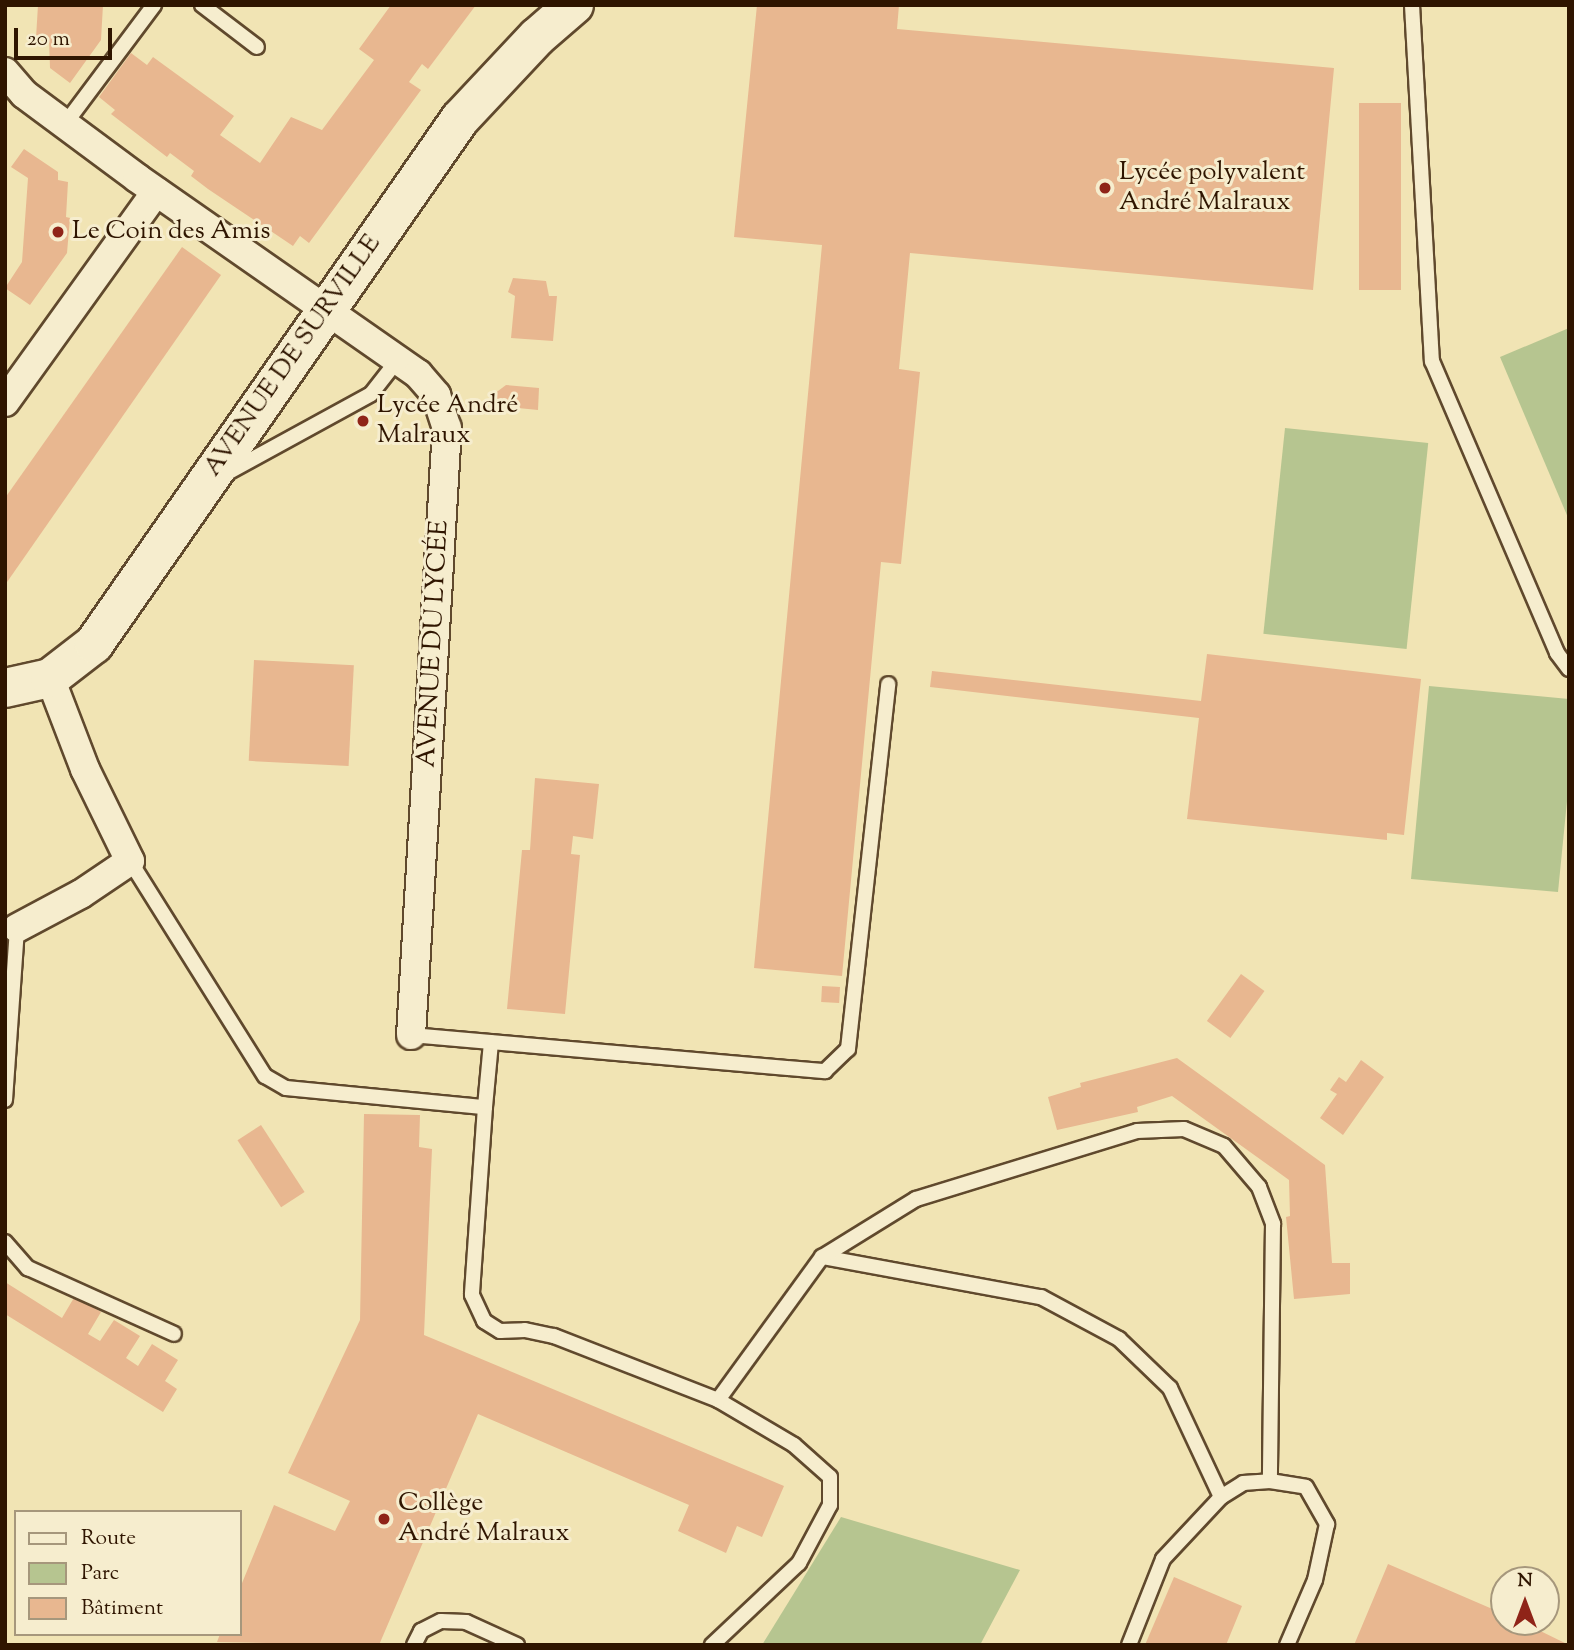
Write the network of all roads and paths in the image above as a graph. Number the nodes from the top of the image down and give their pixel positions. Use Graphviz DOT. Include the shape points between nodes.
graph roads {
  1 [pos="155,5"];
  2 [pos="202,5"];
  3 [pos="574,5"];
  4 [pos="1412,5"];
  5 [pos="257,47"];
  6 [pos="5,72"];
  7 [pos="65,124"];
  8 [pos="156,192"];
  9 [pos="327,308"];
  10 [pos="396,362"];
  11 [pos="5,402"];
  12 [pos="201,487"];
  13 [pos="1569,669"];
  14 [pos="50,678"];
  15 [pos="888,684"];
  16 [pos="5,688"];
  17 [pos="130,861"];
  18 [pos="17,928"];
  19 [pos="411,1035"];
  20 [pos="491,1042"];
  21 [pos="5,1100"];
  22 [pos="485,1107"];
  23 [pos="5,1242"];
  24 [pos="822,1257"];
  25 [pos="174,1334"];
  26 [pos="718,1400"];
  27 [pos="1270,1482"];
  28 [pos="1221,1497"];
  29 [pos="414,1645"];
  30 [pos="517,1645"];
  31 [pos="712,1645"];
  32 [pos="1129,1645"];
  33 [pos="1287,1645"];
  1 -- 7 [label="lane"];
  2 -- 5 [label="lane"];
  3 -- 9 [label="street, AVENUE DE SURVILLE" via="460,119"];
  4 -- 13 [label="lane" via="1432,361 1557,653"];
  6 -- 7 [label="street, AVENUE DU LYCÉE"];
  7 -- 8 [label="street, AVENUE DU LYCÉE"];
  8 -- 9 [label="street, AVENUE DU LYCÉE"];
  8 -- 11 [label="street"];
  9 -- 10 [label="street, AVENUE DU LYCÉE"];
  9 -- 12 [label="street, AVENUE DE SURVILLE"];
  10 -- 12 [label="lane" via="371,394"];
  10 -- 19 [label="street, AVENUE DU LYCÉE" via="418,374 436,395 447,428"];
  12 -- 14 [label="street, AVENUE DE SURVILLE" via="94,644"];
  14 -- 16 [label="street, AVENUE DE SURVILLE"];
  14 -- 17 [label="street" via="85,769"];
  15 -- 20 [label="lane" via="848,1049 825,1070"];
  17 -- 18 [label="street"];
  17 -- 22 [label="lane" via="265,1076 286,1088 312,1093"];
  18 -- 21 [label="lane"];
  19 -- 20 [label="lane"];
  20 -- 22 [label="lane"];
  22 -- 26 [label="lane" via="472,1295 484,1321 500,1332 525,1330 554,1336"];
  23 -- 25 [label="lane" via="28,1268"];
  24 -- 26 [label="lane"];
  24 -- 27 [label="lane" via="916,1199 1137,1132 1184,1129 1224,1146 1259,1187 1273,1224"];
  24 -- 28 [label="lane" via="1041,1297 1119,1339 1170,1388"];
  26 -- 31 [label="lane" via="794,1445 830,1477 830,1504 799,1563"];
  27 -- 28 [label="lane" via="1243,1483"];
  27 -- 33 [label="lane" via="1306,1487 1327,1524 1315,1580"];
  28 -- 32 [label="lane" via="1163,1559"];
  29 -- 30 [label="lane" via="421,1631 441,1621 466,1622"];
}
